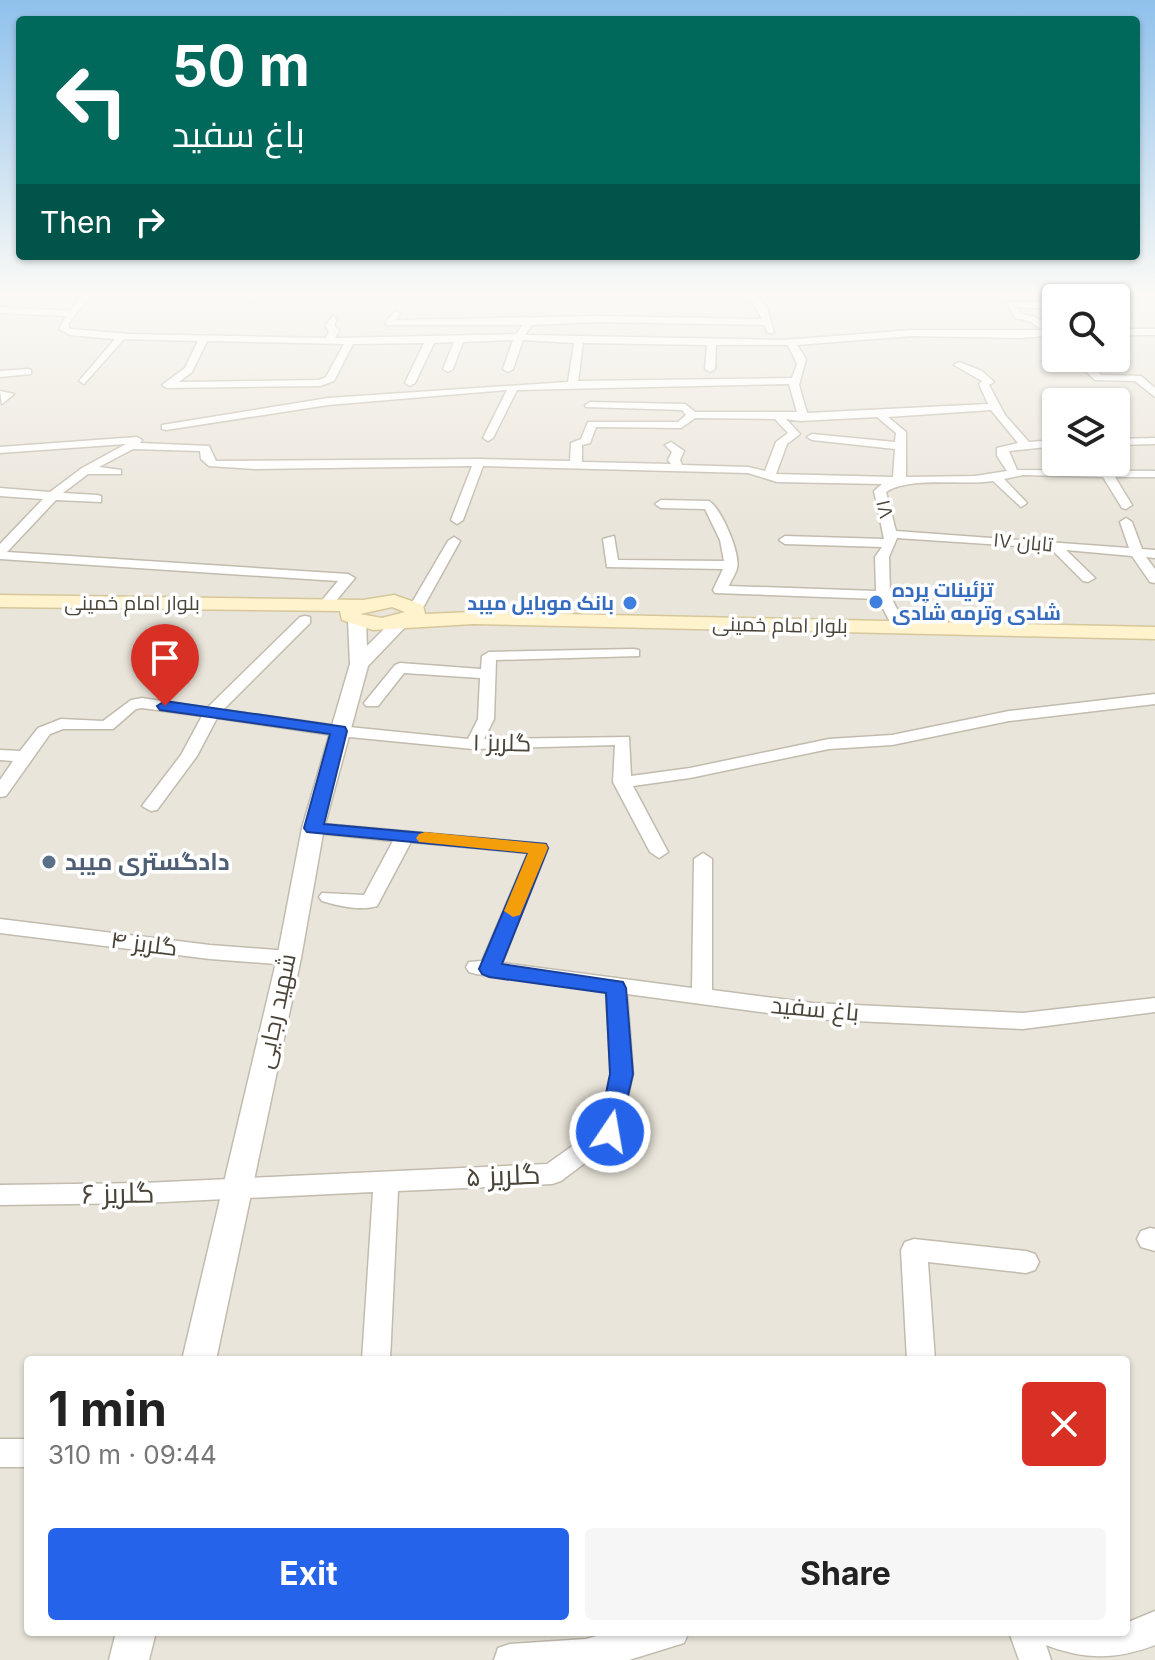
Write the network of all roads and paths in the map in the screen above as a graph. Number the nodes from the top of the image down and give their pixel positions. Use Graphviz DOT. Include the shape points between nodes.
graph roads {
  1 [pos="94,369"];
  2 [pos="189,369"];
  3 [pos="334,369"];
  4 [pos="416,369"];
  5 [pos="575,369"];
  6 [pos="763,369"];
  7 [pos="803,369"];
  8 [pos="971,369"];
  9 [pos="641,370"];
  10 [pos="28,372"];
  11 [pos="1091,372"];
  12 [pos="0,374"];
  13 [pos="84,381"];
  14 [pos="764,381"];
  15 [pos="795,381"];
  16 [pos="410,383"];
  17 [pos="643,383"];
  18 [pos="573,384"];
  19 [pos="513,387"];
  20 [pos="1155,394"];
  21 [pos="590,405"];
  22 [pos="994,407"];
  23 [pos="692,415"];
  24 [pos="881,416"];
  25 [pos="779,418"];
  26 [pos="800,418"];
  27 [pos="166,427"];
  28 [pos="812,437"];
  29 [pos="488,438"];
  30 [pos="1155,441"];
  31 [pos="1130,442"];
  32 [pos="1042,444"];
  33 [pos="671,445"];
  34 [pos="1026,445"];
  35 [pos="132,446"];
  36 [pos="900,446"];
  37 [pos="0,450"];
  38 [pos="479,462"];
  39 [pos="576,465"];
  40 [pos="679,469"];
  41 [pos="86,470"];
  42 [pos="117,472"];
  43 [pos="1130,473"];
  44 [pos="1014,474"];
  45 [pos="1042,474"];
  46 [pos="1155,474"];
  47 [pos="1109,476"];
  48 [pos="769,477"];
  49 [pos="997,478"];
  50 [pos="893,481"];
  51 [pos="662,491"];
  52 [pos="0,492"];
  53 [pos="55,496"];
  54 [pos="97,499"];
  55 [pos="1021,503"];
  56 [pos="1126,505"];
  57 [pos="457,520"];
  58 [pos="1126,522"];
  59 [pos="609,539"];
  60 [pos="890,539"];
  61 [pos="785,540"];
  62 [pos="454,541"];
  63 [pos="1054,545"];
  64 [pos="0,553"];
  65 [pos="1137,553"];
  66 [pos="1155,554"];
  67 [pos="732,565"];
  68 [pos="1088,578"];
  69 [pos="1155,579"];
  70 [pos="883,595"];
  71 [pos="0,601"];
  72 [pos="325,605"];
  73 [pos="408,613"];
  74 [pos="0,614"];
  75 [pos="357,615"];
  76 [pos="894,617"];
  77 [pos="305,620"];
  78 [pos="1155,623"];
  79 [pos="1155,633"];
  80 [pos="634,653"];
  81 [pos="359,664"];
  82 [pos="486,674"];
  83 [pos="1155,699"];
  84 [pos="372,703"];
  85 [pos="212,712"];
  86 [pos="339,731"];
  87 [pos="473,744"];
  88 [pos="0,755"];
  89 [pos="25,756"];
  90 [pos="622,782"];
  91 [pos="0,792"];
  92 [pos="151,806"];
  93 [pos="313,828"];
  94 [pos="405,836"];
  95 [pos="659,852"];
  96 [pos="703,859"];
  97 [pos="329,897"];
  98 [pos="0,926"];
  99 [pos="289,958"];
  100 [pos="616,988"];
  101 [pos="702,998"];
  102 [pos="1155,1005"];
  103 [pos="386,1180"];
  104 [pos="236,1189"];
  105 [pos="0,1195"];
  106 [pos="1026,1262"];
  107 [pos="200,1356"];
  108 [pos="376,1356"];
  109 [pos="921,1356"];
  110 [pos="0,1453"];
  111 [pos="24,1453"];
  112 [pos="1155,1627"];
  113 [pos="135,1636"];
  114 [pos="650,1636"];
  115 [pos="1026,1636"];
  116 [pos="1064,1636"];
  117 [pos="129,1660"];
  118 [pos="510,1660"];
  119 [pos="1035,1660"];
  1 -- 13 [label="street"];
  2 -- 3 [label="street" via="167,385 320,383"];
  4 -- 16 [label="street"];
  5 -- 18 [label="street"];
  6 -- 14 [label="street"];
  7 -- 15 [label="street"];
  8 -- 22 [label="street" via="989,382 984,384"];
  9 -- 17 [label="street"];
  10 -- 12 [label="street"];
  11 -- 20 [label="street" via="1098,378 1138,378"];
  14 -- 15 [label="street"];
  14 -- 17 [label="street"];
  15 -- 26 [label="street"];
  17 -- 18 [label="street"];
  18 -- 19 [label="street"];
  19 -- 27 [label="street" via="350,399"];
  19 -- 29 [label="street"];
  21 -- 23 [label="street" via="685,407"];
  22 -- 24 [label="street"];
  22 -- 34 [label="street"];
  23 -- 25 [label="street"];
  23 -- 39 [label="street" via="681,425 592,424 586,441 577,443"];
  24 -- 26 [label="street"];
  24 -- 36 [label="street" via="901,432"];
  25 -- 26 [label="street"];
  25 -- 48 [label="street" via="795,434 782,442"];
  28 -- 36 [label="street"];
  30 -- 31 [label="street"];
  32 -- 34 [label="street"];
  33 -- 40 [label="street" via="678,451 674,460"];
  34 -- 44 [label="street" via="1003,448"];
  35 -- 37 [label="street" via="137,440"];
  35 -- 38 [label="street" via="205,448 213,464 255,466"];
  35 -- 41 [label="street"];
  36 -- 50 [label="street, ۱۸" via="900,478"];
  38 -- 39 [label="street"];
  38 -- 57 [label="street"];
  39 -- 51 [label="street"];
  40 -- 48 [label="street" via="748,470"];
  40 -- 51 [label="street"];
  41 -- 42 [label="street"];
  41 -- 53 [label="street"];
  43 -- 46 [label="street"];
  44 -- 45 [label="street"];
  44 -- 49 [label="street"];
  47 -- 56 [label="street"];
  48 -- 50 [label="street"];
  49 -- 50 [label="street"];
  49 -- 55 [label="street"];
  50 -- 60 [label="street, ۱۸" via="880,491"];
  51 -- 67 [label="street" via="709,505"];
  52 -- 53 [label="street"];
  53 -- 54 [label="street"];
  53 -- 64 [label="street" via="45,500"];
  58 -- 65 [label="street"];
  59 -- 67 [label="street" via="612,564"];
  60 -- 61 [label="street, تابان ۱۷"];
  60 -- 63 [label="street, تابان ۱۷"];
  60 -- 70 [label="street, ۱۸" via="882,557"];
  62 -- 73 [label="street"];
  63 -- 65 [label="street, تابان ۱۷"];
  63 -- 68 [label="street"];
  64 -- 72 [label="street" via="348,578"];
  65 -- 66 [label="street, تابان ۱۷"];
  65 -- 69 [label="street"];
  67 -- 70 [label="street" via="720,590"];
  70 -- 76 [label="street, ۱۸"];
  71 -- 72 [label="main road, بلوار امام خمینی"];
  72 -- 75 [label="main road, بلوار امام خمینی"];
  73 -- 75 [label="main road" via="385,601"];
  73 -- 76 [label="main road, بلوار امام خمینی"];
  73 -- 79 [label="main road, بلوار امام خمینی"];
  73 -- 81 [label="street"];
  74 -- 77 [label="main road, بلوار امام خمینی"];
  75 -- 77 [label="main road, بلوار امام خمینی"];
  75 -- 81 [label="street"];
  76 -- 78 [label="main road, بلوار امام خمینی"];
  77 -- 85 [label="street"];
  80 -- 82 [label="street" via="489,656"];
  81 -- 86 [label="street, شهید رجایی"];
  82 -- 84 [label="street" via="400,668"];
  82 -- 87 [label="street" via="486,719"];
  83 -- 90 [label="street" via="1009,716 892,740 829,744"];
  85 -- 86 [label="street, گلریز ۱"];
  85 -- 89 [label="street, گلریز ۱" via="131,705 107,726 61,724 44,731"];
  85 -- 92 [label="street" via="189,756"];
  86 -- 87 [label="street, گلریز ۱"];
  86 -- 93 [label="street, شهید رجایی"];
  87 -- 90 [label="street, گلریز ۱" via="623,740"];
  88 -- 89 [label="street"];
  89 -- 91 [label="street"];
  90 -- 95 [label="street"];
  93 -- 94 [label="street"];
  93 -- 99 [label="street, شهید رجایی"];
  94 -- 97 [label="street" via="370,902"];
  94 -- 100 [label="street, باغ سفید" via="539,848 483,968"];
  96 -- 101 [label="street"];
  98 -- 99 [label="street, گلریز ۴"];
  99 -- 104 [label="street, شهید رجایی"];
  100 -- 101 [label="street, باغ سفید"];
  100 -- 103 [label="street, گلریز ۵" via="622,1074 610,1132 552,1174"];
  101 -- 102 [label="street, باغ سفید" via="813,1011 1023,1021"];
  103 -- 104 [label="street, گلریز ۵"];
  103 -- 108 [label="street"];
  104 -- 105 [label="street, گلریز ۶"];
  104 -- 107 [label="street, شهید رجایی"];
  106 -- 109 [label="street" via="914,1250"];
  110 -- 111 [label="street"];
  112 -- 116 [label="street" via="1114,1644"];
  113 -- 117 [label="street"];
  114 -- 118 [label="street" via="586,1655"];
  115 -- 119 [label="street"];
}
